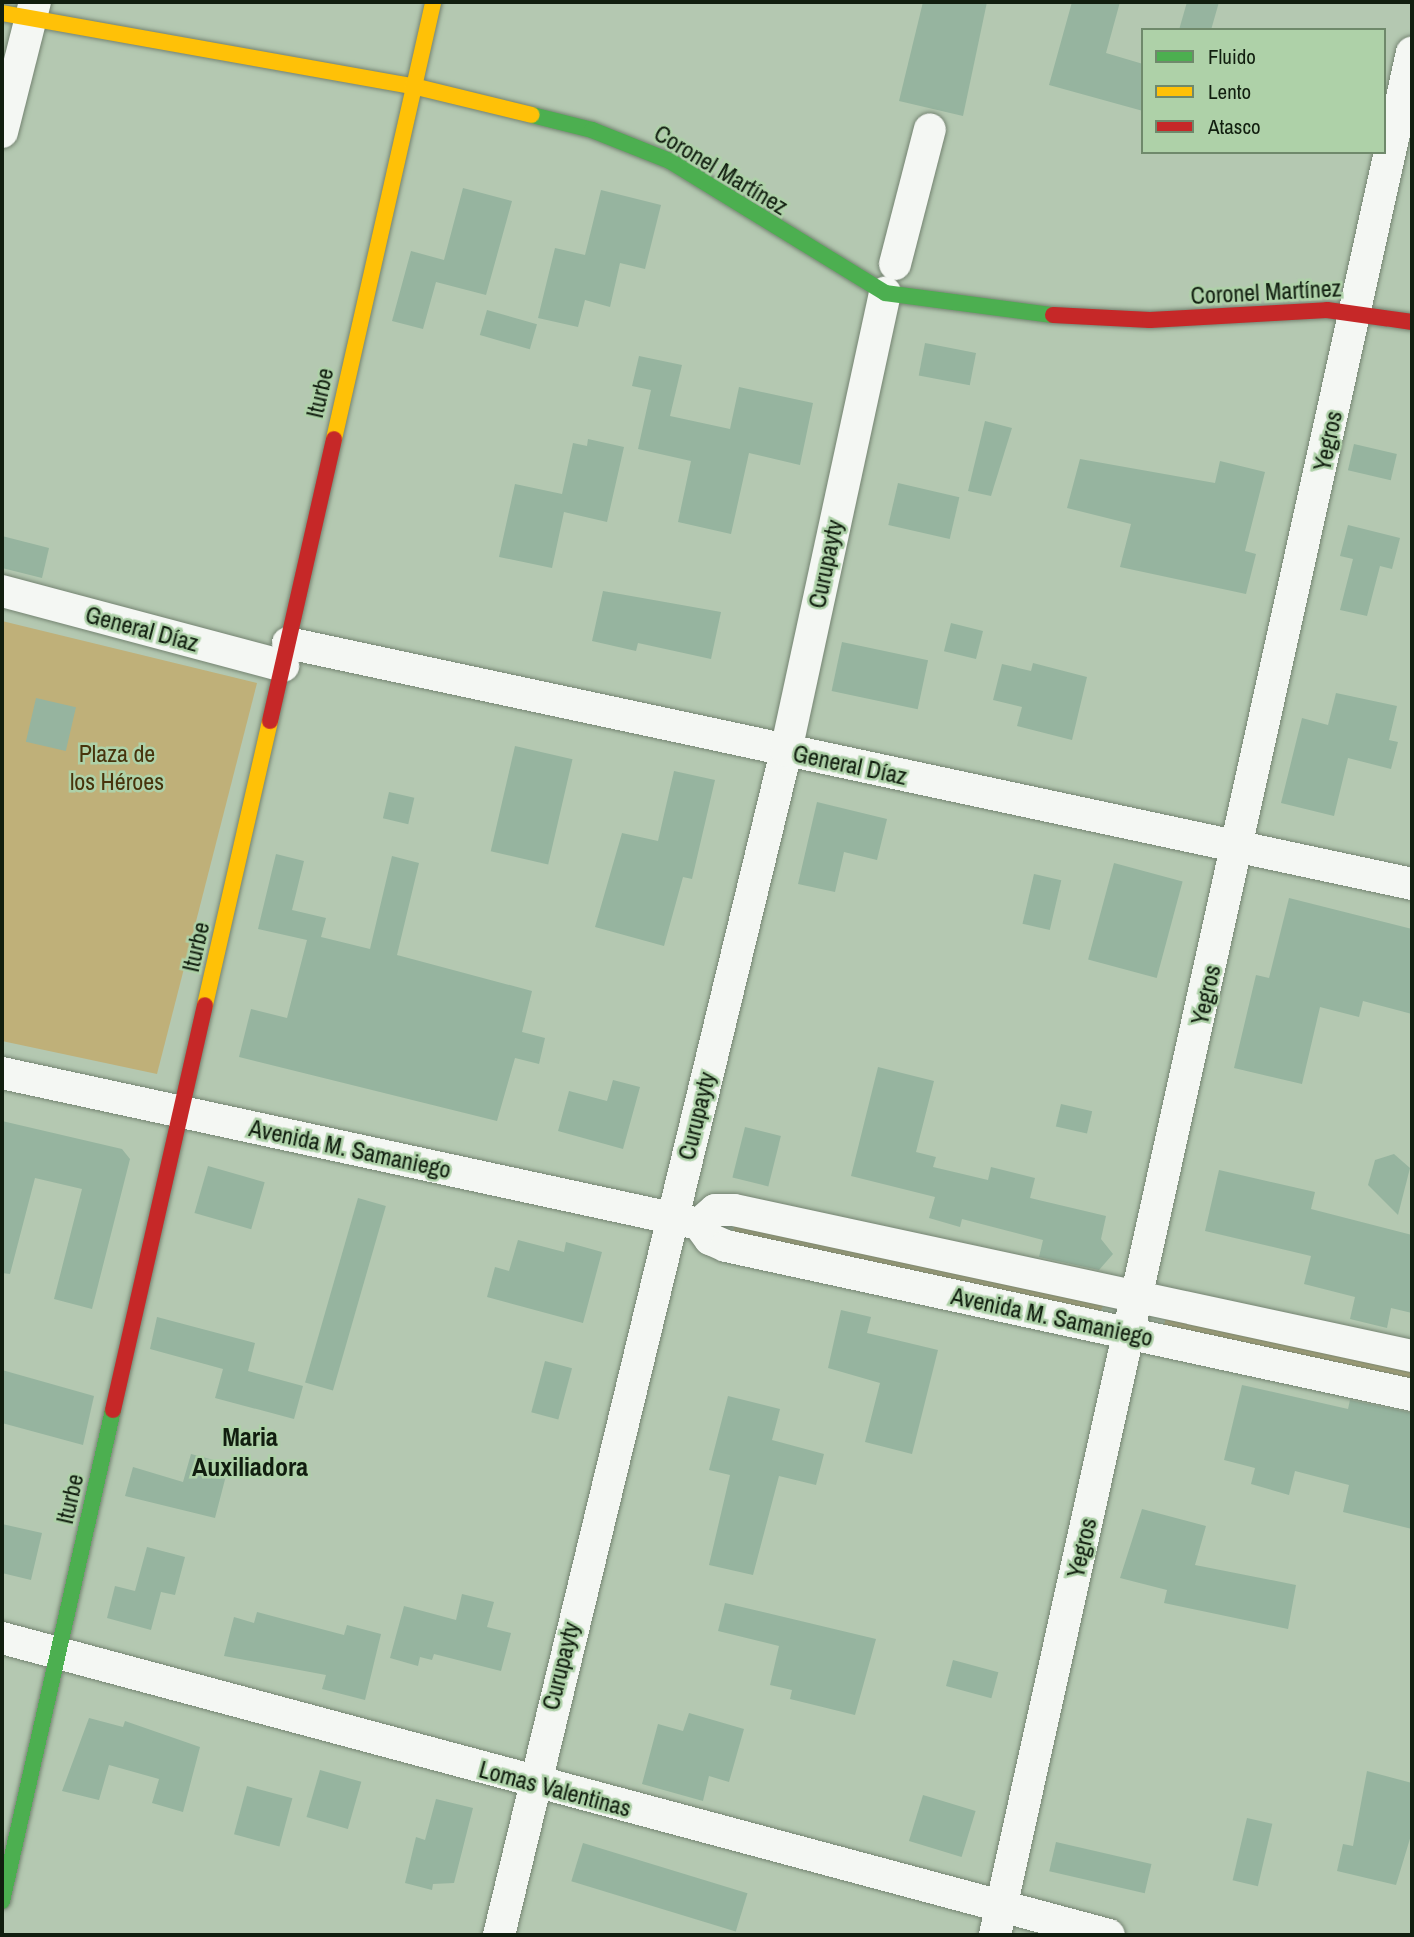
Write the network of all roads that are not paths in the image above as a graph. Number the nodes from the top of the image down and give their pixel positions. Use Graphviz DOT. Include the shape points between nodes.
graph roads {
  1 [pos="433,2"];
  2 [pos="23,11"];
  3 [pos="1412,53"];
  4 [pos="412,86"];
  5 [pos="930,129"];
  6 [pos="2,132"];
  7 [pos="895,264"];
  8 [pos="885,293"];
  9 [pos="1356,311"];
  10 [pos="1412,322"];
  11 [pos="2,591"];
  12 [pos="285,655"];
  13 [pos="786,751"];
  14 [pos="1240,848"];
  15 [pos="1412,884"];
  16 [pos="2,1073"];
  17 [pos="183,1112"];
  18 [pos="686,1222"];
  19 [pos="1137,1297"];
  20 [pos="1130,1334"];
  21 [pos="1412,1356"];
  22 [pos="1412,1395"];
  23 [pos="2,1638"];
  24 [pos="58,1654"];
  25 [pos="533,1783"];
  26 [pos="2,1901"];
  27 [pos="998,1923"];
  28 [pos="499,1935"];
  29 [pos="1109,1935"];
  1 -- 4 [label="street, Iturbe"];
  2 -- 4 [label="street, Coronel Martínez"];
  2 -- 6 [label="street"];
  3 -- 9 [label="street, Yegros"];
  4 -- 8 [label="street, Coronel Martínez" via="631,143 670,161"];
  4 -- 12 [label="street, Iturbe"];
  5 -- 7 [label="street"];
  8 -- 9 [label="street, Coronel Martínez" via="1064,316 1150,320"];
  8 -- 13 [label="street, Curupayty"];
  9 -- 10 [label="street, Coronel Martínez"];
  9 -- 14 [label="street, Yegros"];
  11 -- 12 [label="street, General Díaz"];
  12 -- 13 [label="street, General Díaz"];
  12 -- 17 [label="street, Iturbe"];
  13 -- 14 [label="street, General Díaz"];
  13 -- 18 [label="street, Curupayty"];
  14 -- 15 [label="street, General Díaz"];
  14 -- 19 [label="street, Yegros"];
  16 -- 17 [label="street, Avenida M. Samaniego"];
  17 -- 18 [label="street, Avenida M. Samaniego"];
  17 -- 24 [label="street, Iturbe"];
  18 -- 19 [label="street, Avenida M. Samaniego" via="715,1210 734,1210"];
  18 -- 20 [label="street, Avenida M. Samaniego" via="726,1246"];
  18 -- 25 [label="street, Curupayty"];
  19 -- 20 [label="street, Yegros"];
  19 -- 21 [label="street, Avenida M. Samaniego"];
  20 -- 22 [label="street, Avenida M. Samaniego"];
  20 -- 27 [label="street, Yegros"];
  23 -- 24 [label="street, Lomas Valentinas"];
  24 -- 25 [label="street, Lomas Valentinas"];
  24 -- 26 [label="street, Iturbe"];
  25 -- 27 [label="street, Lomas Valentinas"];
  25 -- 28 [label="street, Curupayty"];
  27 -- 29 [label="street, Lomas Valentinas"];
}
